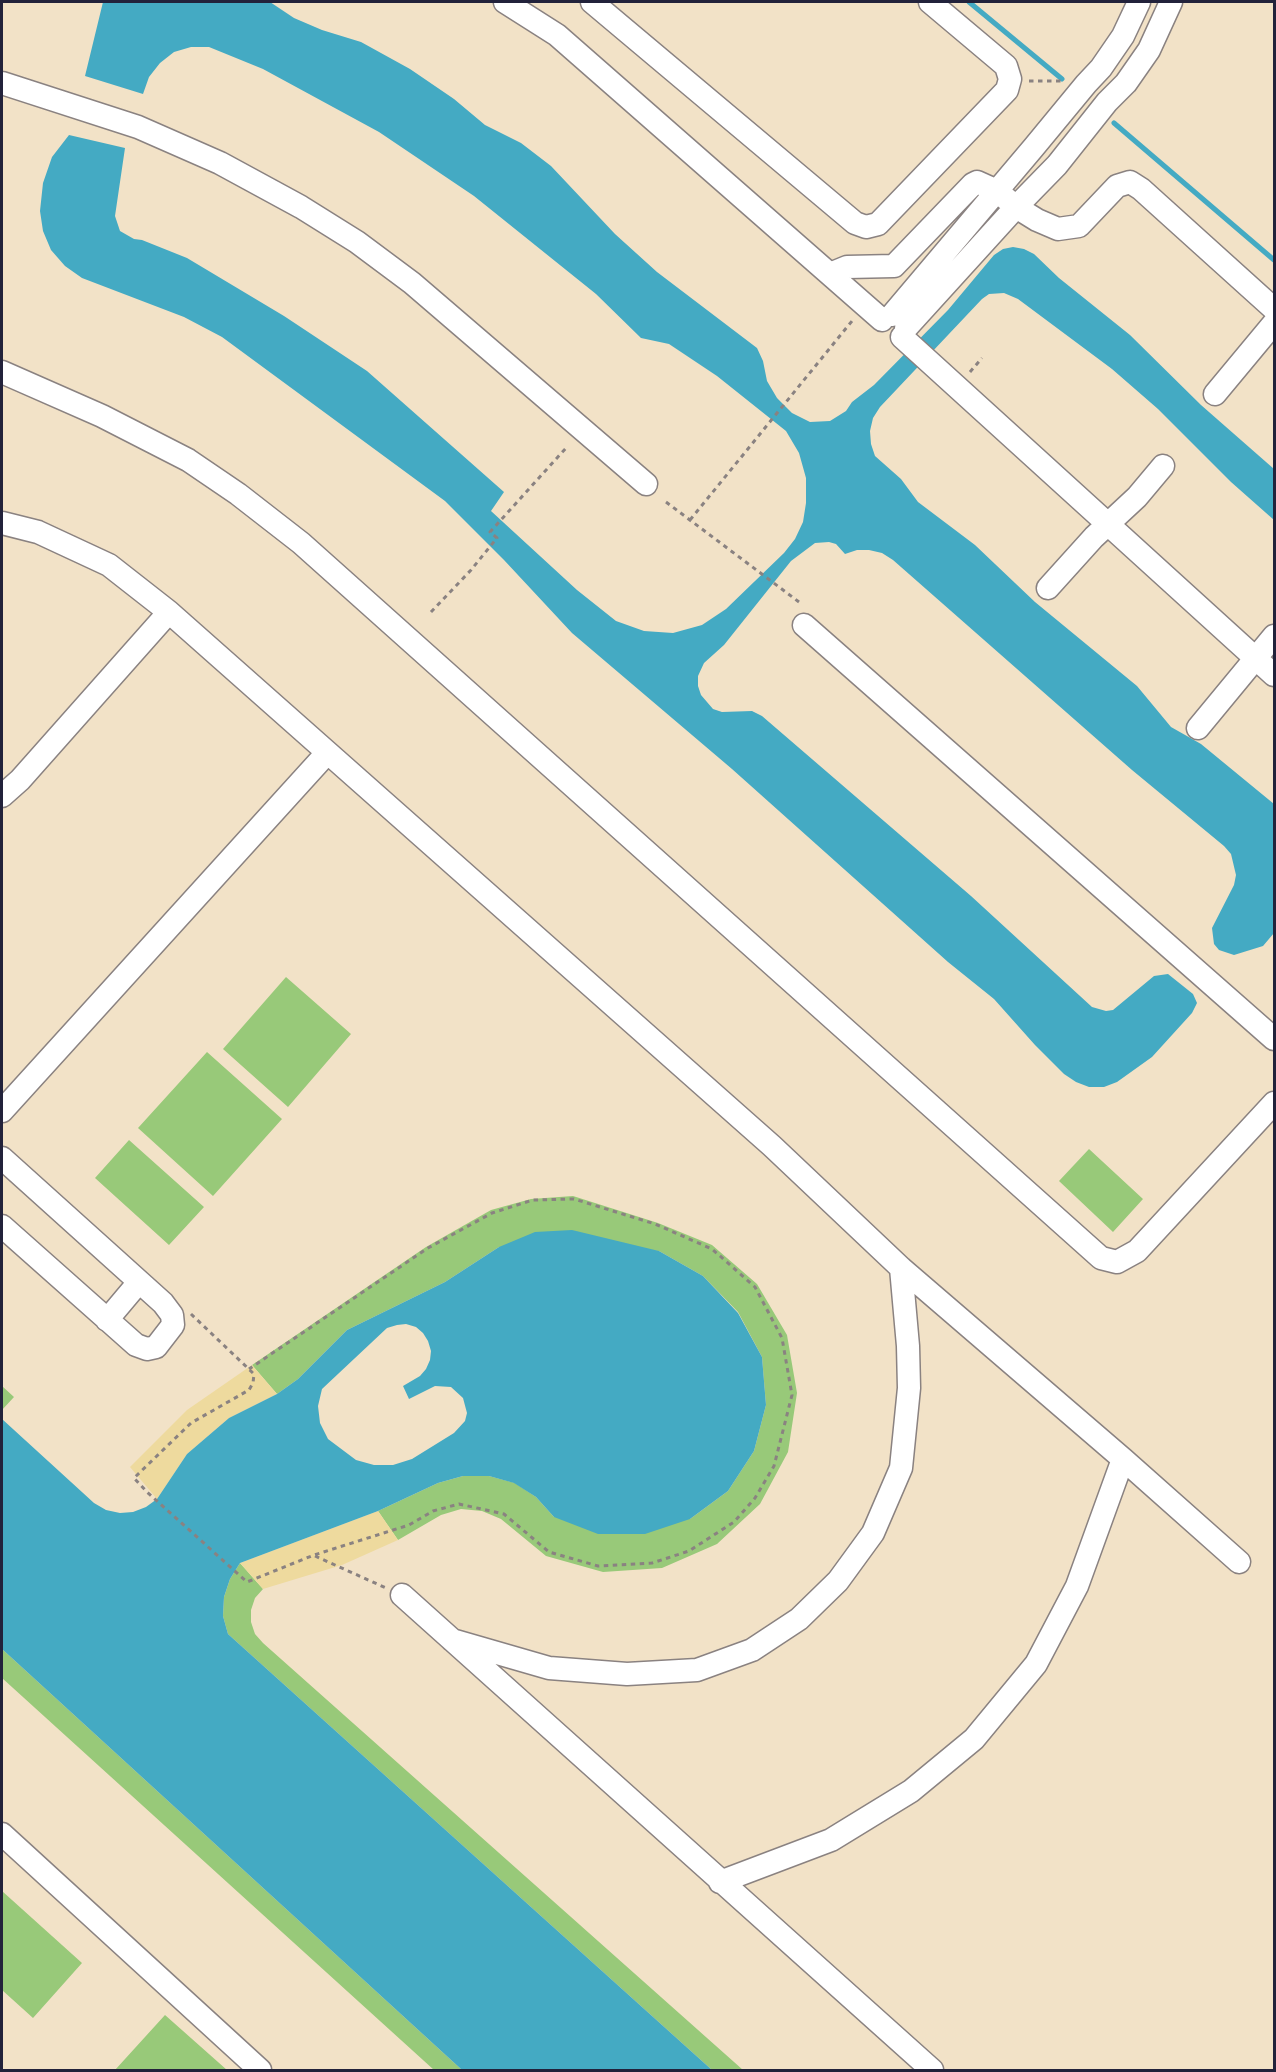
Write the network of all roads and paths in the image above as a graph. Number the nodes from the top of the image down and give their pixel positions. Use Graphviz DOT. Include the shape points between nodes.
graph roads {
  1 [pos="505,2"];
  2 [pos="592,2"];
  3 [pos="930,2"];
  4 [pos="1139,2"];
  5 [pos="1171,2"];
  6 [pos="1010,80"];
  7 [pos="2,83"];
  8 [pos="1086,84"];
  9 [pos="1107,102"];
  10 [pos="997,191"];
  11 [pos="1016,207"];
  12 [pos="830,274"];
  13 [pos="1275,309"];
  14 [pos="852,321"];
  15 [pos="1275,323"];
  16 [pos="898,328"];
  17 [pos="2,372"];
  18 [pos="1215,394"];
  19 [pos="566,448"];
  20 [pos="1163,466"];
  21 [pos="646,484"];
  22 [pos="666,502"];
  23 [pos="690,520"];
  24 [pos="2,523"];
  25 [pos="1108,523"];
  26 [pos="1048,588"];
  27 [pos="799,602"];
  28 [pos="169,612"];
  29 [pos="431,612"];
  30 [pos="804,624"];
  31 [pos="1275,636"];
  32 [pos="1256,657"];
  33 [pos="1275,675"];
  34 [pos="1198,728"];
  35 [pos="327,753"];
  36 [pos="2,796"];
  37 [pos="1275,1039"];
  38 [pos="1275,1103"];
  39 [pos="2,1111"];
  40 [pos="2,1158"];
  41 [pos="2,1226"];
  42 [pos="901,1268"];
  43 [pos="139,1282"];
  44 [pos="168,1310"];
  45 [pos="107,1320"];
  46 [pos="249,1369"];
  47 [pos="1123,1459"];
  48 [pos="314,1555"];
  49 [pos="1239,1562"];
  50 [pos="402,1595"];
  51 [pos="452,1640"];
  52 [pos="2,1834"];
  53 [pos="720,1881"];
  54 [pos="260,2070"];
  55 [pos="933,2070"];
  1 -- 12 [label="street" via="557,35"];
  2 -- 6 [label="street" via="855,222 866,227 878,224 1007,90"];
  3 -- 6 [label="street" via="1006,66"];
  4 -- 8 [label="street" via="1123,36"];
  5 -- 9 [label="street" via="1149,50"];
  6 -- 8 [label="path" via="1081,80"];
  7 -- 21 [label="street" via="138,127 220,163 301,207 412,283"];
  8 -- 9 [label="street" via="1088,100"];
  8 -- 10 [label="street"];
  9 -- 11 [label="street" via="1057,165"];
  10 -- 11 [label="street"];
  10 -- 12 [label="street" via="982,183 973,184 894,266 847,267"];
  10 -- 16 [label="street"];
  11 -- 13 [label="street" via="1059,229 1078,226 1117,186 1130,182"];
  11 -- 16 [label="street"];
  12 -- 16 [label="street"];
  14 -- 23 [label="path"];
  15 -- 18 [label="street"];
  16 -- 25 [label="street" via="931,363"];
  17 -- 38 [label="street" via="188,460 301,543 1101,1258 1117,1262 1137,1251"];
  19 -- 29 [label="path" via="490,532 497,538"];
  20 -- 25 [label="street"];
  22 -- 23 [label="path"];
  23 -- 27 [label="path"];
  24 -- 28 [label="street" via="38,532 109,565"];
  25 -- 26 [label="street"];
  25 -- 32 [label="street"];
  28 -- 35 [label="street"];
  28 -- 36 [label="street"];
  30 -- 37 [label="street"];
  31 -- 32 [label="street"];
  32 -- 33 [label="street"];
  32 -- 34 [label="street"];
  35 -- 39 [label="street"];
  35 -- 42 [label="street" via="772,1146"];
  40 -- 43 [label="street"];
  41 -- 45 [label="street"];
  42 -- 47 [label="street"];
  42 -- 51 [label="street" via="909,1388 900,1468 873,1533 838,1581 799,1619 752,1650 685,1671 627,1674 549,1668"];
  43 -- 44 [label="street"];
  43 -- 45 [label="street"];
  44 -- 45 [label="street" via="172,1325 156,1347 147,1349 136,1345"];
  44 -- 46 [label="path" via="181,1304"];
  46 -- 48 [label="path" via="254,1374 249,1390 191,1424 134,1478 247,1582"];
  46 -- 48 [label="path" via="428,1248 492,1213 533,1200 574,1199 655,1224 712,1249 755,1287 782,1338 792,1395 774,1466 755,1498 734,1522 689,1551 652,1563 598,1566 549,1552 504,1514 459,1504 433,1511 409,1525"];
  47 -- 49 [label="street"];
  47 -- 53 [label="street" via="1077,1586 1036,1664 974,1739 911,1791 831,1840"];
  48 -- 50 [label="path"];
  50 -- 51 [label="street"];
  51 -- 53 [label="street"];
  52 -- 54 [label="street"];
  53 -- 55 [label="street"];
}
